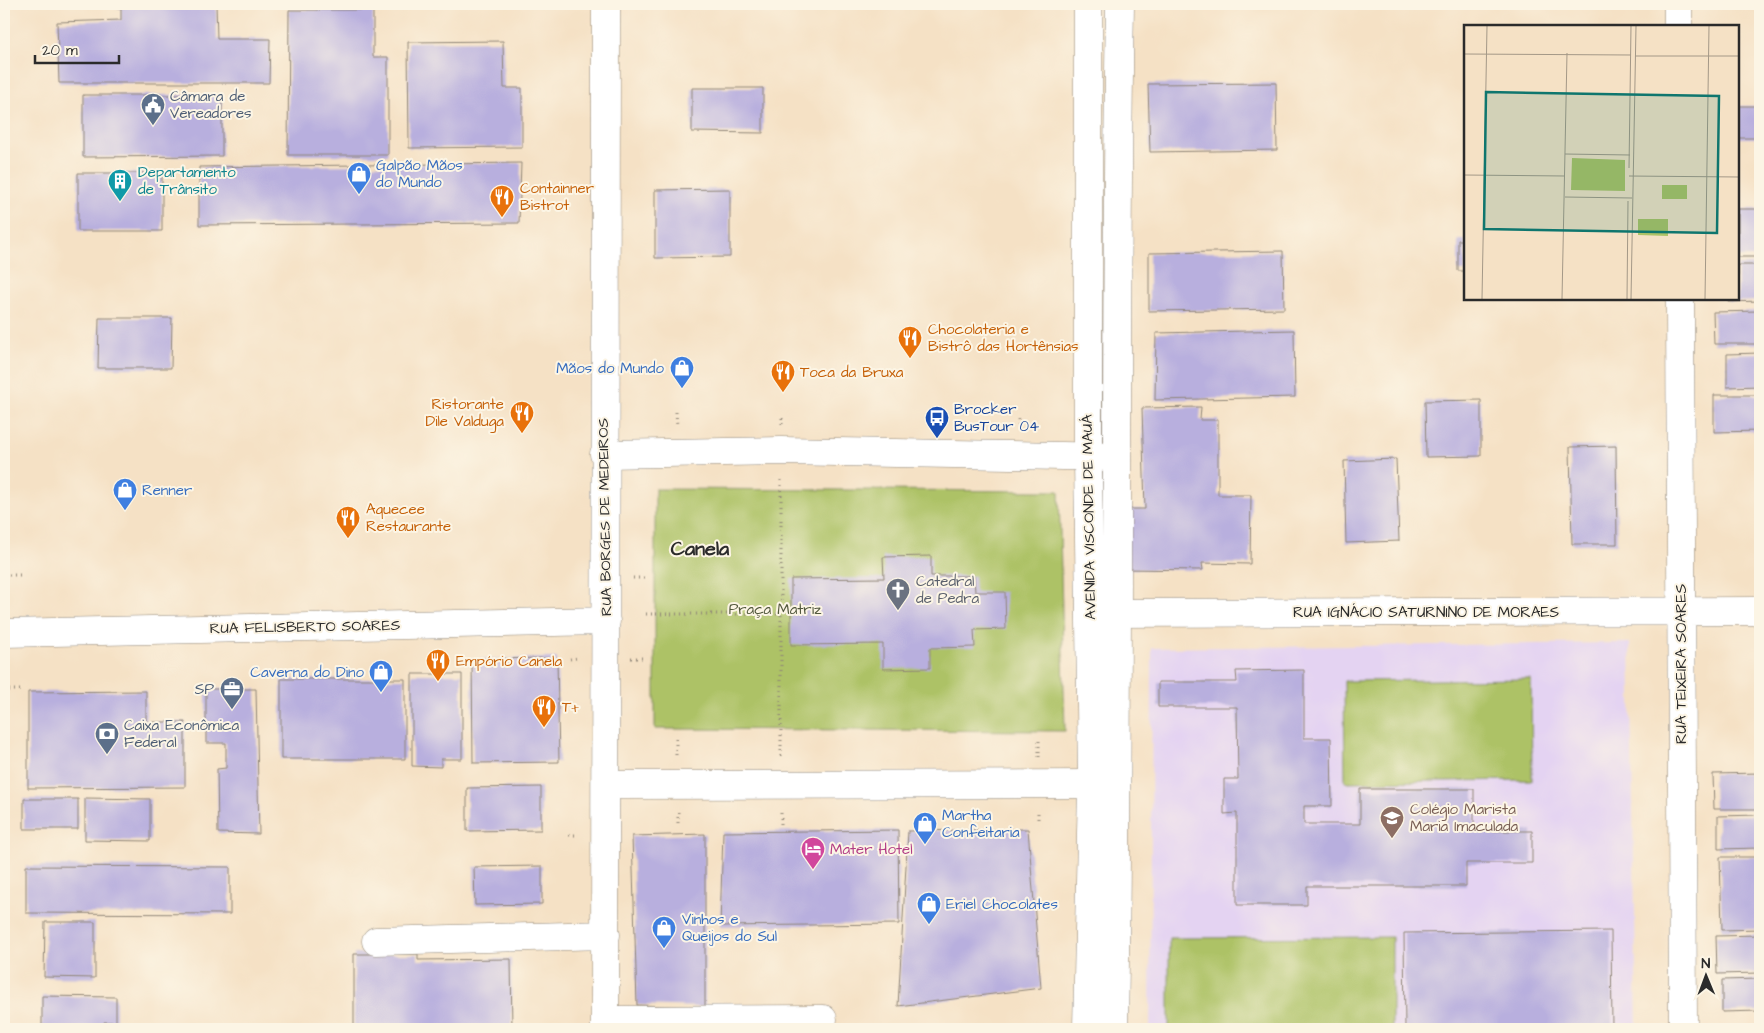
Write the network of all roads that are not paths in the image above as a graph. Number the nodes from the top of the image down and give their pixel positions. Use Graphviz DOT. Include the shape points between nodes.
graph roads {
  1 [pos="606,4"];
  2 [pos="1088,4"];
  3 [pos="1120,4"];
  4 [pos="1678,4"];
  5 [pos="1678,25"];
  6 [pos="1680,300"];
  7 [pos="604,454"];
  8 [pos="1088,457"];
  9 [pos="1115,457"];
  10 [pos="1681,611"];
  11 [pos="1760,611"];
  12 [pos="1104,612"];
  13 [pos="606,621"];
  14 [pos="4,633"];
  15 [pos="1105,784"];
  16 [pos="607,785"];
  17 [pos="606,934"];
  18 [pos="376,941"];
  19 [pos="823,1019"];
  20 [pos="605,1025"];
  21 [pos="1087,1029"];
  22 [pos="1114,1029"];
  23 [pos="1683,1029"];
  1 -- 7 [label="street, RUA BORGES DE MEDEIROS"];
  2 -- 8 [label="street, AVENIDA VISCONDE DE MAUÁ"];
  3 -- 9 [label="street, AVENIDA VISCONDE DE MAUÁ"];
  4 -- 5 [label="street"];
  6 -- 10 [label="street, RUA TEIXEIRA SOARES"];
  7 -- 8 [label="street" via="781,451"];
  7 -- 13 [label="street, RUA BORGES DE MEDEIROS"];
  8 -- 9 [label="street"];
  8 -- 12 [label="street, AVENIDA VISCONDE DE MAUÁ"];
  9 -- 12 [label="street, AVENIDA VISCONDE DE MAUÁ"];
  10 -- 11 [label="street, RUA IGNÁCIO SATURNINO DE MORAES"];
  10 -- 12 [label="street, RUA IGNÁCIO SATURNINO DE MORAES"];
  10 -- 23 [label="street, RUA TEIXEIRA SOARES"];
  12 -- 15 [label="street, AVENIDA VISCONDE DE MAUÁ"];
  13 -- 14 [label="street, RUA FELISBERTO SOARES"];
  13 -- 16 [label="street, RUA BORGES DE MEDEIROS"];
  15 -- 16 [label="street"];
  15 -- 21 [label="street, AVENIDA VISCONDE DE MAUÁ"];
  15 -- 22 [label="street, AVENIDA VISCONDE DE MAUÁ"];
  16 -- 17 [label="street, RUA BORGES DE MEDEIROS"];
  17 -- 18 [label="street"];
  17 -- 20 [label="street, RUA BORGES DE MEDEIROS"];
  19 -- 20 [label="street"];
}
